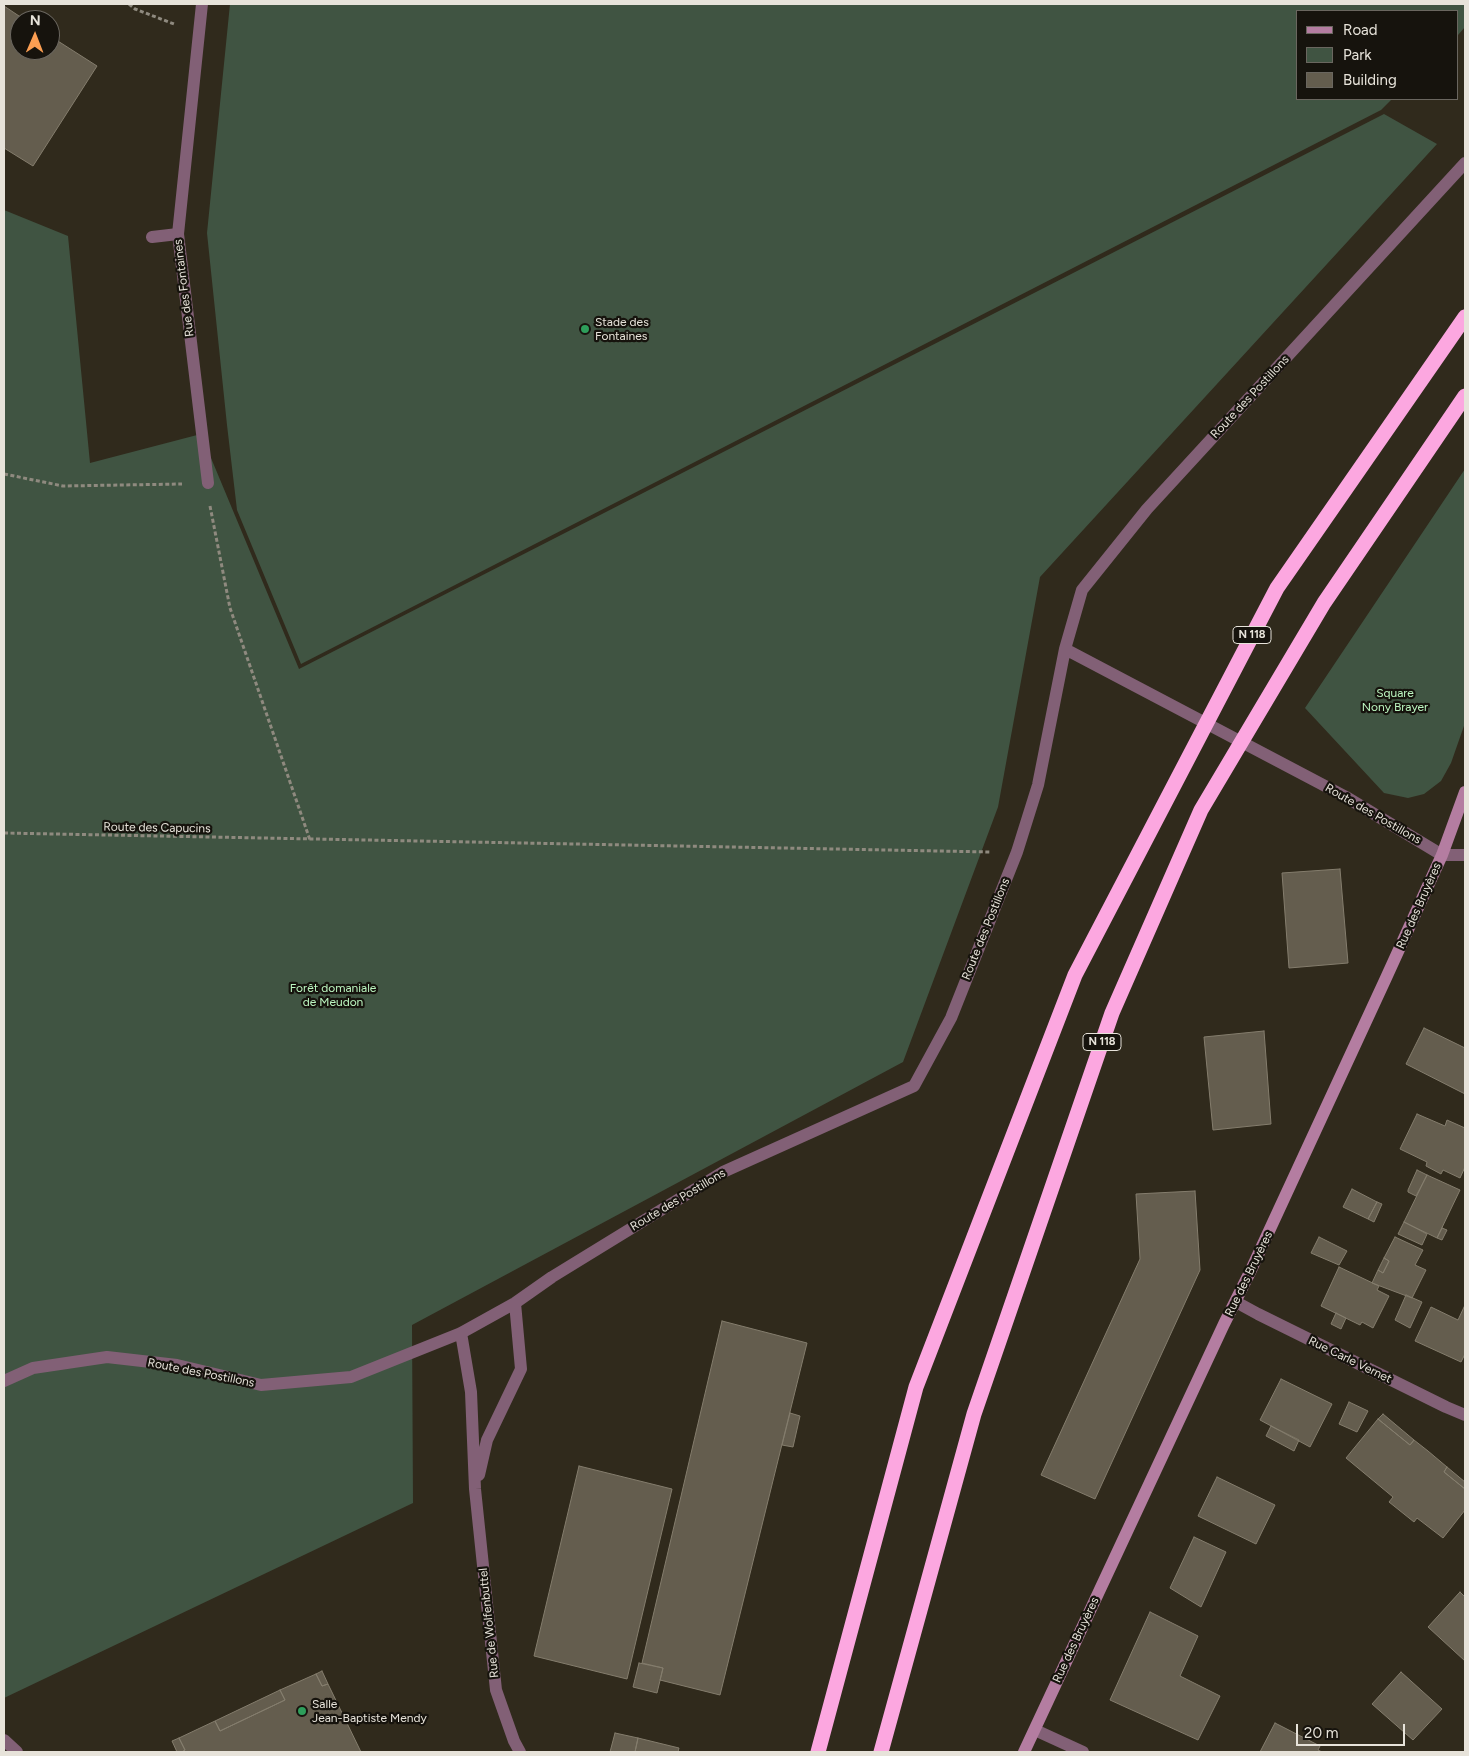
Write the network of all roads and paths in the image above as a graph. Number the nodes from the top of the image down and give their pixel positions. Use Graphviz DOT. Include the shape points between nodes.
graph roads {
  1 [pos="130,4"];
  2 [pos="202,4"];
  3 [pos="198,34"];
  4 [pos="1465,163"];
  5 [pos="178,234"];
  6 [pos="152,237"];
  7 [pos="1465,317"];
  8 [pos="1465,396"];
  9 [pos="4,474"];
  10 [pos="208,483"];
  11 [pos="1065,649"];
  12 [pos="1465,792"];
  13 [pos="4,833"];
  14 [pos="310,840"];
  15 [pos="1016,852"];
  16 [pos="1442,855"];
  17 [pos="1465,855"];
  18 [pos="1236,1302"];
  19 [pos="515,1303"];
  20 [pos="461,1333"];
  21 [pos="4,1381"];
  22 [pos="1465,1415"];
  23 [pos="475,1489"];
  24 [pos="1035,1730"];
  25 [pos="4,1740"];
  26 [pos="17,1752"];
  27 [pos="520,1752"];
  28 [pos="818,1752"];
  29 [pos="881,1752"];
  30 [pos="1024,1752"];
  31 [pos="1083,1752"];
  1 -- 3 [label="path" via="135,9"];
  2 -- 3 [label="street, Rue des Fontaines"];
  3 -- 5 [label="street, Rue des Fontaines"];
  4 -- 11 [label="street, Route des Postillons" via="1148,509 1082,590"];
  5 -- 6 [label="street"];
  5 -- 10 [label="street, Rue des Fontaines"];
  7 -- 28 [label="highway, N 118" via="1277,588 1075,975 916,1387"];
  8 -- 29 [label="highway, N 118" via="1324,603 1202,810 1112,1013 974,1414"];
  9 -- 10 [label="path" via="63,486"];
  10 -- 14 [label="path" via="230,608"];
  11 -- 15 [label="street, Route des Postillons" via="1038,785"];
  11 -- 16 [label="street, Route des Postillons" via="1346,797"];
  12 -- 16 [label="street, Rue des Bruyères"];
  13 -- 14 [label="path, Route des Capucins"];
  14 -- 15 [label="path, Route des Capucins"];
  15 -- 19 [label="street, Route des Postillons" via="951,1018 914,1086 722,1172"];
  16 -- 17 [label="street"];
  16 -- 18 [label="street, Rue des Bruyères"];
  18 -- 22 [label="street, Rue Carle Vernet"];
  18 -- 24 [label="street, Rue des Bruyères"];
  19 -- 20 [label="street, Route des Postillons"];
  19 -- 23 [label="street, Rue de Wolfenbuttel" via="521,1369 487,1440"];
  20 -- 21 [label="street, Route des Postillons" via="351,1377 261,1385 176,1365 107,1357 33,1368"];
  20 -- 23 [label="street, Rue de Wolfenbuttel" via="471,1392"];
  23 -- 27 [label="street, Rue de Wolfenbuttel" via="496,1690"];
  24 -- 30 [label="street, Rue des Bruyères"];
  24 -- 31 [label="street"];
  25 -- 26 [label="street"];
}
